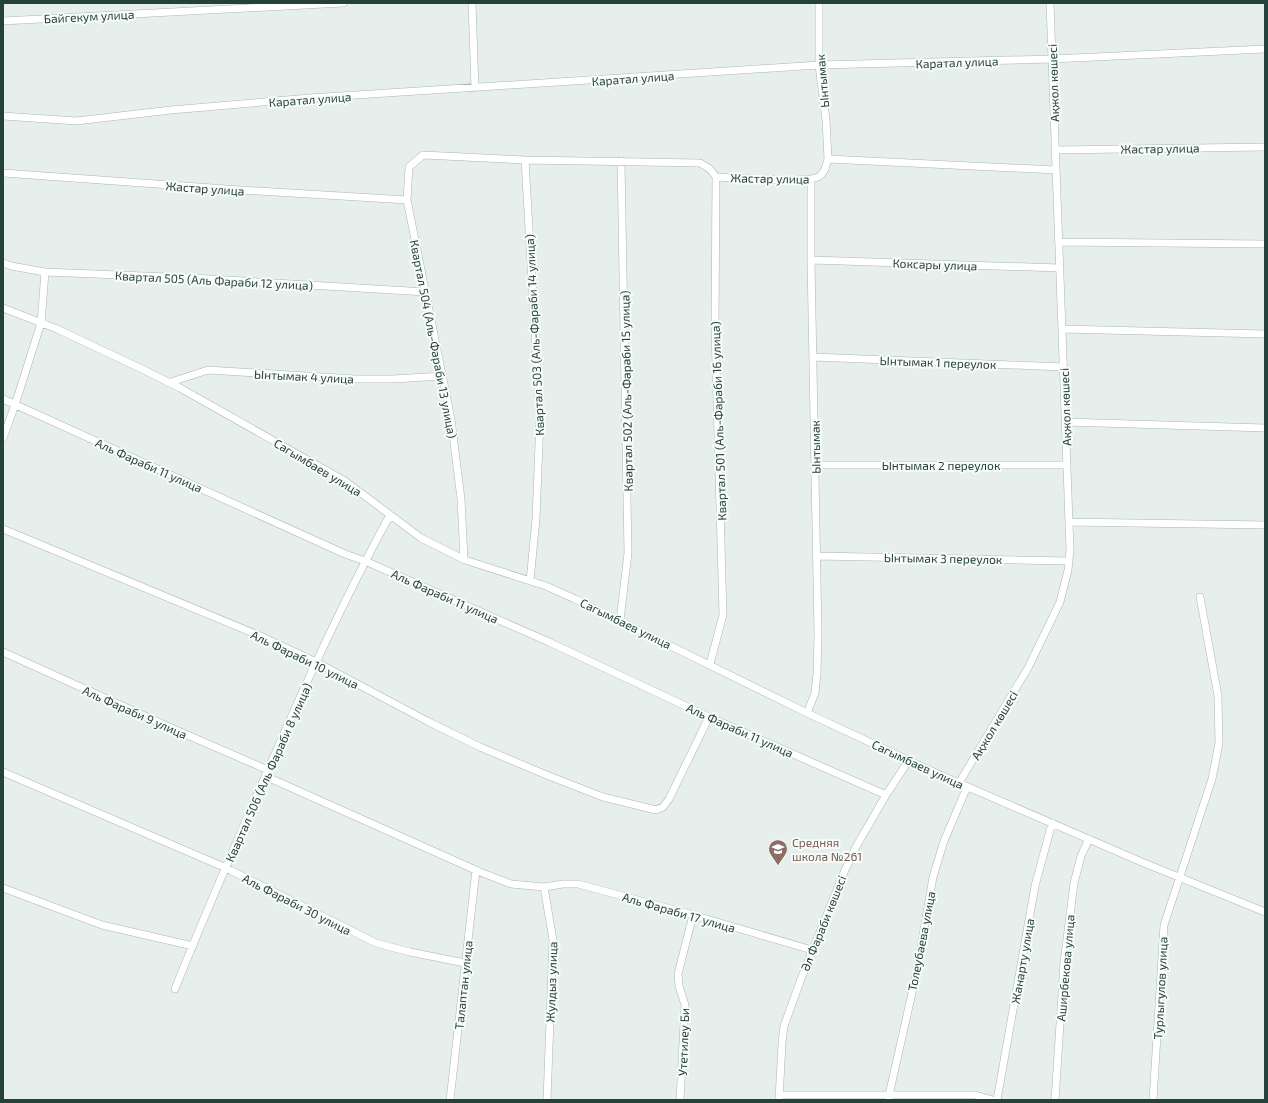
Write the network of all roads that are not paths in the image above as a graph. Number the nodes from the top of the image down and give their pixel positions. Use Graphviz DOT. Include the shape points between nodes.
graph roads {
  1 [pos="343,3"];
  2 [pos="472,3"];
  3 [pos="819,3"];
  4 [pos="1050,3"];
  5 [pos="3,21"];
  6 [pos="1265,49"];
  7 [pos="1052,59"];
  8 [pos="819,65"];
  9 [pos="475,88"];
  10 [pos="3,116"];
  11 [pos="1265,147"];
  12 [pos="1055,150"];
  13 [pos="828,159"];
  14 [pos="525,160"];
  15 [pos="621,162"];
  16 [pos="410,166"];
  17 [pos="1056,170"];
  18 [pos="3,173"];
  19 [pos="716,177"];
  20 [pos="811,179"];
  21 [pos="407,200"];
  22 [pos="1059,242"];
  23 [pos="1265,244"];
  24 [pos="811,260"];
  25 [pos="3,263"];
  26 [pos="1060,268"];
  27 [pos="44,272"];
  28 [pos="426,292"];
  29 [pos="3,308"];
  30 [pos="41,323"];
  31 [pos="1062,329"];
  32 [pos="1265,334"];
  33 [pos="813,357"];
  34 [pos="1063,367"];
  35 [pos="443,376"];
  36 [pos="168,383"];
  37 [pos="3,399"];
  38 [pos="16,404"];
  39 [pos="1065,422"];
  40 [pos="1265,428"];
  41 [pos="3,438"];
  42 [pos="816,465"];
  43 [pos="1067,465"];
  44 [pos="390,515"];
  45 [pos="1069,522"];
  46 [pos="1265,525"];
  47 [pos="3,529"];
  48 [pos="817,556"];
  49 [pos="464,560"];
  50 [pos="365,561"];
  51 [pos="1069,561"];
  52 [pos="530,581"];
  53 [pos="1200,597"];
  54 [pos="620,620"];
  55 [pos="3,652"];
  56 [pos="316,662"];
  57 [pos="710,664"];
  58 [pos="807,713"];
  59 [pos="710,717"];
  60 [pos="909,760"];
  61 [pos="3,772"];
  62 [pos="267,773"];
  63 [pos="959,783"];
  64 [pos="967,786"];
  65 [pos="886,795"];
  66 [pos="1052,824"];
  67 [pos="1089,839"];
  68 [pos="226,868"];
  69 [pos="476,870"];
  70 [pos="1179,878"];
  71 [pos="544,887"];
  72 [pos="3,888"];
  73 [pos="1265,912"];
  74 [pos="693,915"];
  75 [pos="193,946"];
  76 [pos="812,950"];
  77 [pos="465,963"];
  78 [pos="175,989"];
  79 [pos="779,1097"];
  80 [pos="889,1098"];
  81 [pos="450,1100"];
  82 [pos="547,1100"];
  83 [pos="680,1100"];
  84 [pos="993,1100"];
  85 [pos="997,1100"];
  86 [pos="1055,1100"];
  87 [pos="1153,1100"];
  1 -- 5 [label="street, Байгекум улица"];
  2 -- 9 [label="street"];
  3 -- 8 [label="street, Ынтымак"];
  4 -- 7 [label="street, Ақжол көшесі"];
  6 -- 7 [label="street, Каратал улица"];
  7 -- 8 [label="street, Каратал улица"];
  7 -- 12 [label="street, Ақжол көшесі"];
  8 -- 9 [label="street, Каратал улица"];
  8 -- 13 [label="street, Ынтымак"];
  9 -- 10 [label="street, Каратал улица" via="310,98 76,121"];
  11 -- 12 [label="street, Жастар улица"];
  12 -- 17 [label="street, Ақжол көшесі"];
  13 -- 17 [label="street"];
  13 -- 20 [label="street, Жастар улица" via="823,173 818,178"];
  14 -- 15 [label="street, Жастар улица"];
  14 -- 16 [label="street, Жастар улица" via="423,155"];
  14 -- 52 [label="street, Квартал 503 (Аль-Фараби 14 улица)" via="540,418 536,519"];
  15 -- 19 [label="street, Жастар улица" via="700,163 710,169"];
  15 -- 54 [label="street, Квартал 502 (Аль-Фараби 15 улица)" via="628,553"];
  16 -- 21 [label="street, Квартал 504 (Аль-Фараби 13 улица)"];
  17 -- 22 [label="street, Ақжол көшесі"];
  18 -- 21 [label="street, Жастар улица"];
  19 -- 20 [label="street, Жастар улица"];
  19 -- 57 [label="street, Квартал 501 (Аль-Фараби 16 улица)" via="715,328 724,615"];
  20 -- 24 [label="street, Ынтымак"];
  21 -- 28 [label="street, Квартал 504 (Аль-Фараби 13 улица)"];
  22 -- 23 [label="street"];
  22 -- 26 [label="street, Ақжол көшесі"];
  24 -- 26 [label="street, Коксары улица"];
  24 -- 33 [label="street, Ынтымак"];
  25 -- 27 [label="street, Квартал 505 (Аль Фараби 12 улица)"];
  26 -- 31 [label="street, Ақжол көшесі"];
  27 -- 28 [label="street, Квартал 505 (Аль Фараби 12 улица)" via="200,278"];
  27 -- 30 [label="street"];
  28 -- 35 [label="street, Квартал 504 (Аль-Фараби 13 улица)"];
  29 -- 30 [label="street, Сагымбаев улица"];
  30 -- 36 [label="street, Сагымбаев улица" via="142,368"];
  30 -- 38 [label="street"];
  31 -- 32 [label="street"];
  31 -- 34 [label="street, Ақжол көшесі"];
  33 -- 34 [label="street, Ынтымак 1 переулок"];
  33 -- 42 [label="street, Ынтымак"];
  34 -- 39 [label="street, Ақжол көшесі"];
  35 -- 36 [label="street, Ынтымак 4 улица" via="355,379 208,370"];
  35 -- 49 [label="street, Квартал 504 (Аль-Фараби 13 улица)" via="452,419 461,499"];
  36 -- 44 [label="street, Сагымбаев улица" via="345,481"];
  37 -- 38 [label="street, Аль Фараби 11 улица"];
  38 -- 41 [label="street"];
  38 -- 50 [label="street, Аль Фараби 11 улица"];
  39 -- 40 [label="street"];
  39 -- 43 [label="street, Ақжол көшесі"];
  42 -- 43 [label="street, Ынтымак 2 переулок"];
  42 -- 48 [label="street, Ынтымак"];
  43 -- 45 [label="street, Ақжол көшесі"];
  44 -- 49 [label="street, Сагымбаев улица" via="421,538"];
  44 -- 50 [label="street, Квартал 506 (Аль Фараби 8 улица)"];
  45 -- 46 [label="street"];
  45 -- 51 [label="street, Ақжол көшесі"];
  47 -- 56 [label="street, Аль Фараби 10 улица" via="216,617"];
  48 -- 51 [label="street, Ынтымак 3 переулок"];
  48 -- 58 [label="street, Ынтымак" via="817,674"];
  49 -- 52 [label="street, Сагымбаев улица"];
  50 -- 56 [label="street, Квартал 506 (Аль Фараби 8 улица)"];
  50 -- 59 [label="street, Аль Фараби 11 улица" via="549,642"];
  51 -- 63 [label="street, Ақжол көшесі" via="1060,602 1028,668"];
  52 -- 54 [label="street, Сагымбаев улица"];
  53 -- 70 [label="street, Турлыгулов улица" via="1218,696 1219,743 1212,779"];
  54 -- 57 [label="street, Сагымбаев улица"];
  55 -- 62 [label="street, Аль Фараби 9 улица"];
  56 -- 59 [label="street, Аль Фараби 10 улица" via="480,747 603,797 656,810 669,799"];
  56 -- 62 [label="street, Квартал 506 (Аль Фараби 8 улица)"];
  57 -- 58 [label="street, Сагымбаев улица"];
  58 -- 60 [label="street, Сагымбаев улица"];
  59 -- 65 [label="street, Аль Фараби 11 улица"];
  60 -- 63 [label="street, Сагымбаев улица"];
  60 -- 65 [label="street, Әл Фараби көшесі"];
  61 -- 68 [label="street, Аль Фараби 30 улица"];
  62 -- 68 [label="street, Квартал 506 (Аль Фараби 8 улица)"];
  62 -- 69 [label="street, Аль Фараби 9 улица"];
  63 -- 64 [label="street, Сагымбаев улица"];
  64 -- 66 [label="street, Сагымбаев улица"];
  64 -- 80 [label="street, Толеубаева улица" via="944,841 933,877 917,971"];
  65 -- 76 [label="street, Әл Фараби көшесі" via="845,870"];
  66 -- 67 [label="street, Сагымбаев улица"];
  66 -- 85 [label="street, Жанарту улица" via="1035,886"];
  67 -- 70 [label="street, Сагымбаев улица"];
  67 -- 86 [label="street, Аширбекова улица" via="1081,856 1074,883 1064,963"];
  68 -- 75 [label="street, Квартал 506 (Аль Фараби 8 улица)"];
  68 -- 77 [label="street, Аль Фараби 30 улица" via="376,943"];
  69 -- 71 [label="street" via="511,884"];
  69 -- 77 [label="street, Талаптан улица"];
  70 -- 73 [label="street, Сагымбаев улица"];
  70 -- 87 [label="street, Турлыгулов улица" via="1164,924"];
  71 -- 74 [label="street, Аль Фараби 17 улица" via="578,884"];
  71 -- 82 [label="street, Жулдыз улица" via="554,940"];
  72 -- 75 [label="street" via="102,925"];
  74 -- 76 [label="street, Аль Фараби 17 улица"];
  74 -- 83 [label="street, Утетилеу Би" via="678,974 685,1005"];
  75 -- 78 [label="street, Квартал 506 (Аль Фараби 8 улица)"];
  76 -- 79 [label="street, Әл Фараби көшесі" via="784,1026"];
  77 -- 81 [label="street, Талаптан улица"];
  79 -- 80 [label="street"];
  80 -- 84 [label="street" via="975,1095"];
}
